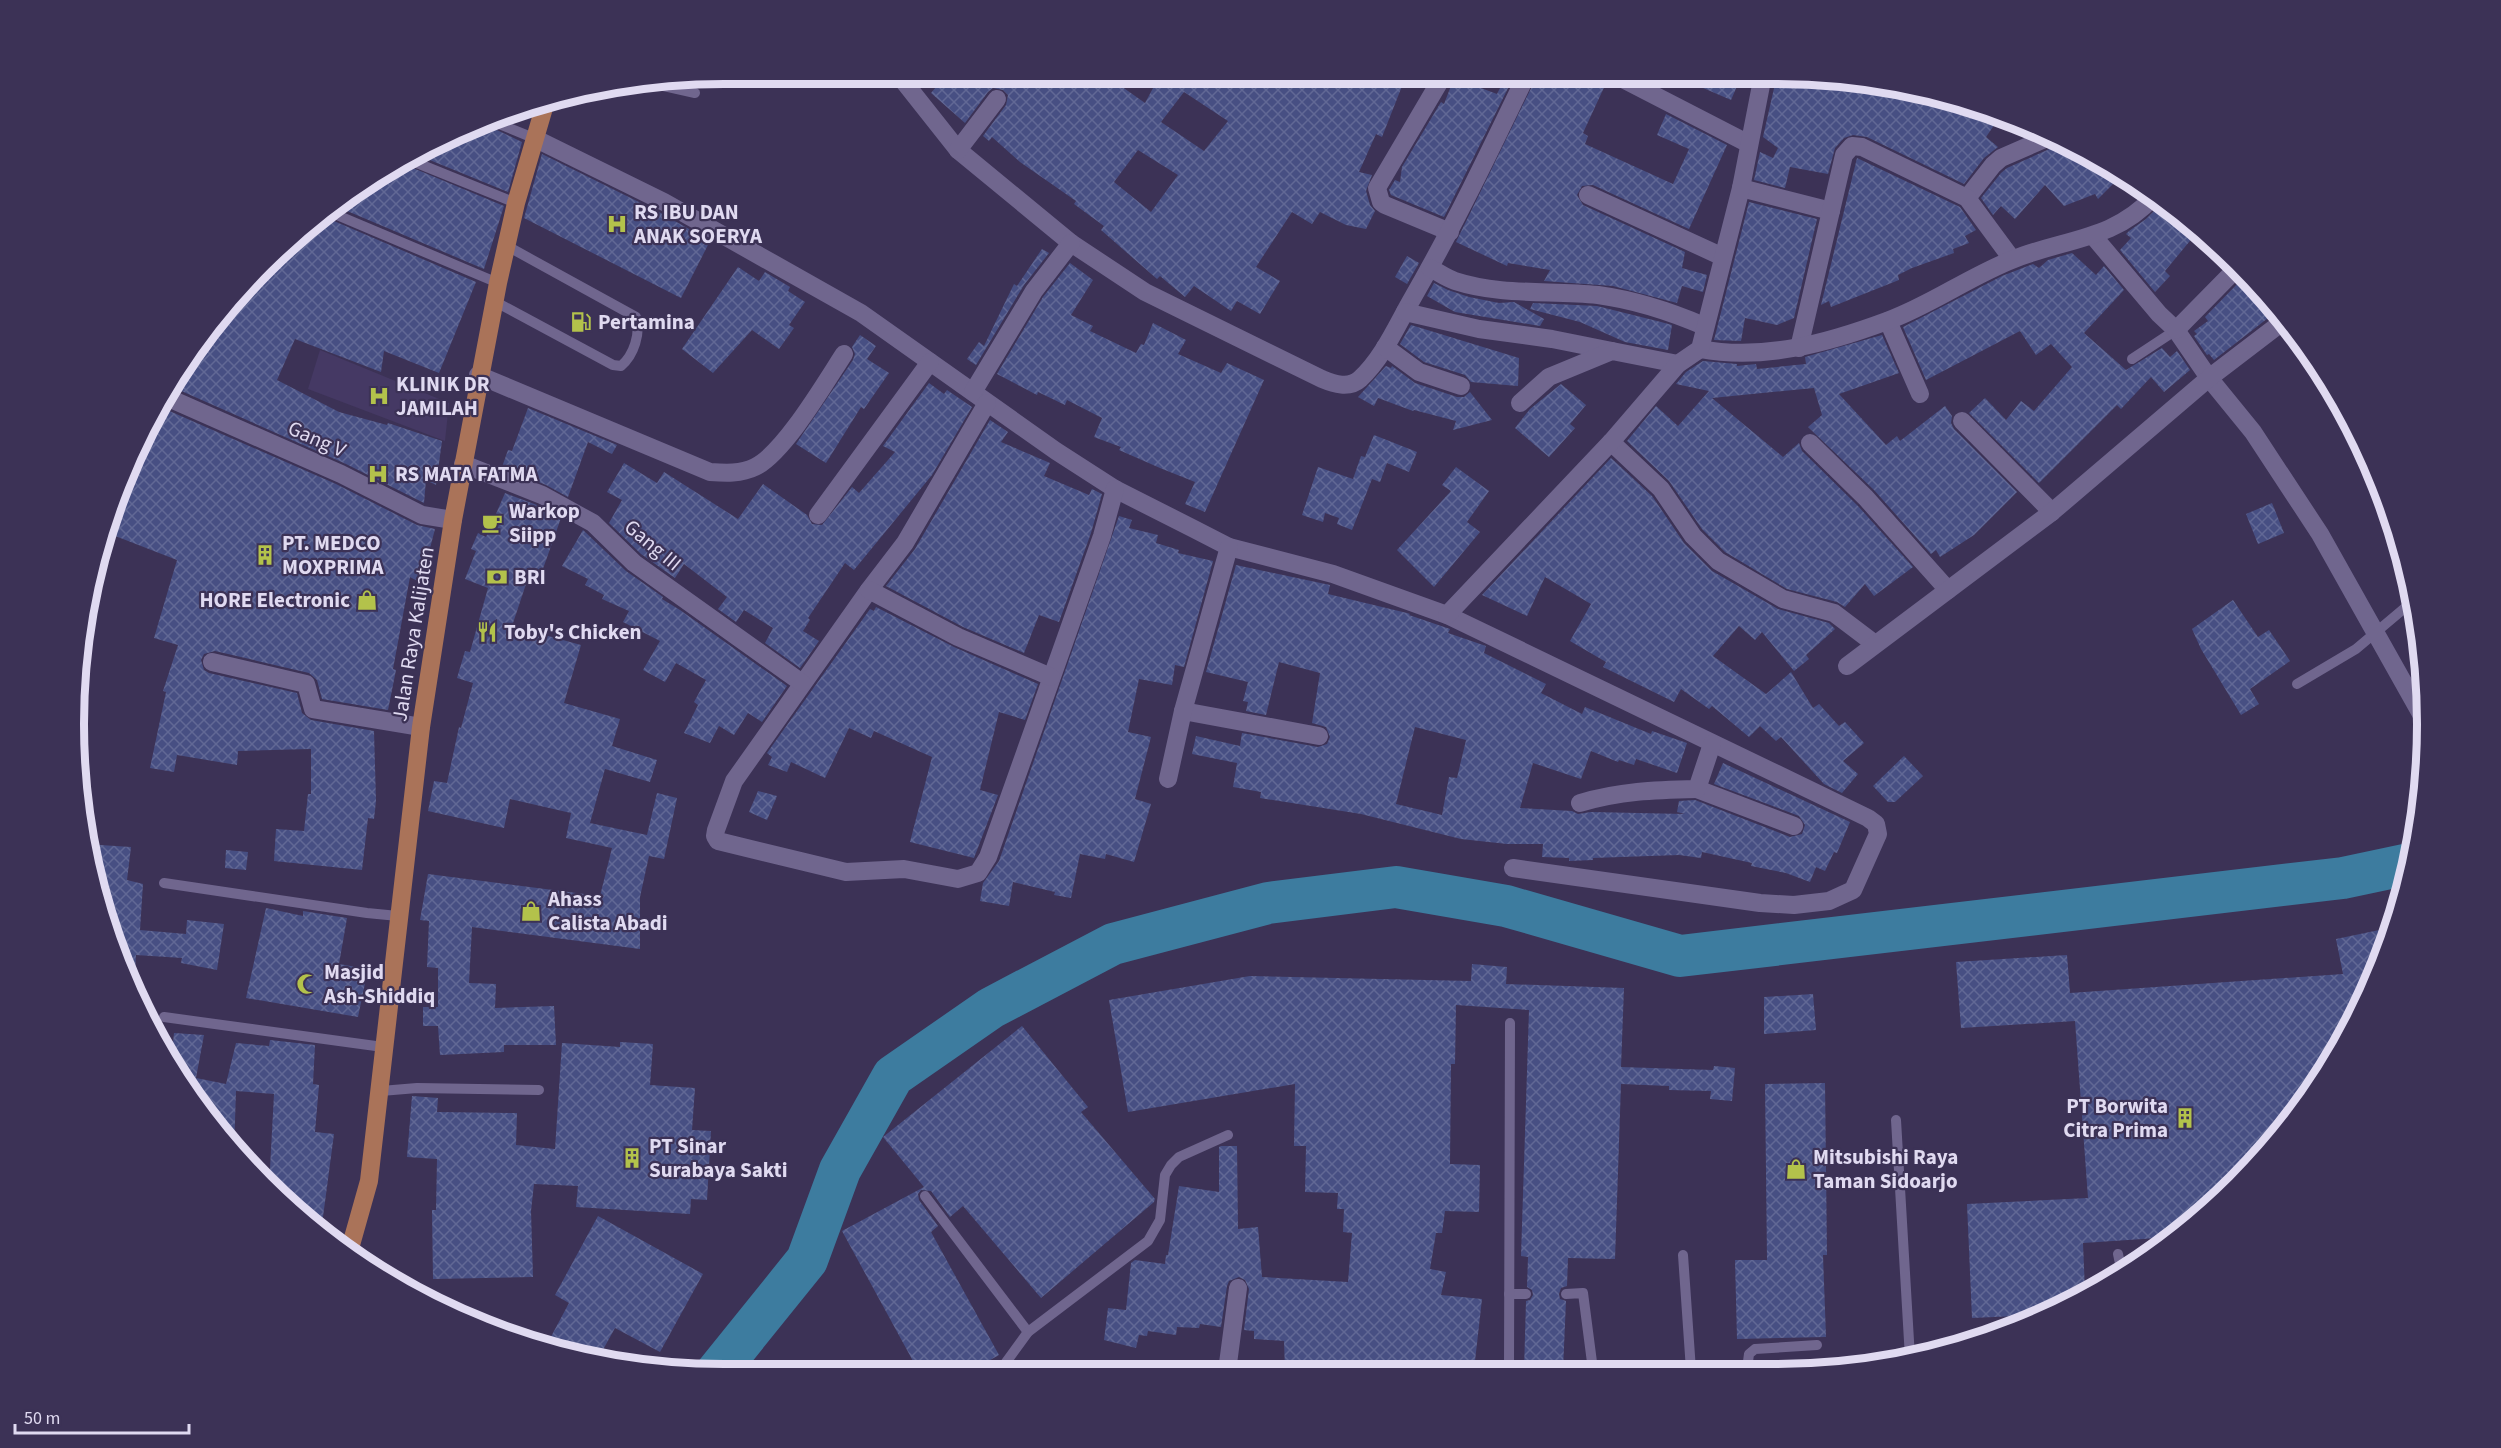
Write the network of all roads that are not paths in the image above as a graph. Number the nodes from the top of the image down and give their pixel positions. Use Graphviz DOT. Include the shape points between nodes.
graph roads {
  1 [pos="906,84"];
  2 [pos="1438,84"];
  3 [pos="1523,84"];
  4 [pos="1632,84"];
  5 [pos="1761,84"];
  6 [pos="666,87"];
  7 [pos="695,93"];
  8 [pos="998,99"];
  9 [pos="543,111"];
  10 [pos="501,125"];
  11 [pos="536,139"];
  12 [pos="2040,141"];
  13 [pos="1749,144"];
  14 [pos="958,150"];
  15 [pos="417,163"];
  16 [pos="1741,188"];
  17 [pos="1588,195"];
  18 [pos="1967,198"];
  19 [pos="2148,202"];
  20 [pos="516,203"];
  21 [pos="1831,211"];
  22 [pos="335,215"];
  23 [pos="1450,232"];
  24 [pos="2094,237"];
  25 [pos="1069,245"];
  26 [pos="507,246"];
  27 [pos="1723,257"];
  28 [pos="2012,260"];
  29 [pos="1430,268"];
  30 [pos="2232,273"];
  31 [pos="496,292"];
  32 [pos="1405,312"];
  33 [pos="1888,321"];
  34 [pos="2278,325"];
  35 [pos="1704,326"];
  36 [pos="2174,329"];
  37 [pos="1385,347"];
  38 [pos="1799,348"];
  39 [pos="1700,349"];
  40 [pos="1612,351"];
  41 [pos="844,354"];
  42 [pos="2132,359"];
  43 [pos="930,362"];
  44 [pos="1673,370"];
  45 [pos="478,375"];
  46 [pos="2209,378"];
  47 [pos="1461,386"];
  48 [pos="1920,394"];
  49 [pos="980,398"];
  50 [pos="173,400"];
  51 [pos="1520,403"];
  52 [pos="1962,421"];
  53 [pos="1611,441"];
  54 [pos="1809,443"];
  55 [pos="463,464"];
  56 [pos="1115,489"];
  57 [pos="2052,512"];
  58 [pos="818,515"];
  59 [pos="453,520"];
  60 [pos="1229,547"];
  61 [pos="868,590"];
  62 [pos="1947,590"];
  63 [pos="2406,606"];
  64 [pos="1447,615"];
  65 [pos="2375,633"];
  66 [pos="1875,644"];
  67 [pos="212,662"];
  68 [pos="1847,666"];
  69 [pos="1051,677"];
  70 [pos="802,683"];
  71 [pos="2297,684"];
  72 [pos="2417,706"];
  73 [pos="1183,711"];
  74 [pos="422,727"];
  75 [pos="1319,736"];
  76 [pos="1712,744"];
  77 [pos="1168,779"];
  78 [pos="1696,789"];
  79 [pos="1580,803"];
  80 [pos="1794,826"];
  81 [pos="1513,868"];
  82 [pos="164,883"];
  83 [pos="398,916"];
  84 [pos="164,1017"];
  85 [pos="1510,1023"];
  86 [pos="383,1047"];
  87 [pos="539,1090"];
  88 [pos="381,1091"];
  89 [pos="1896,1120"];
  90 [pos="1228,1135"];
  91 [pos="925,1196"];
  92 [pos="351,1244"];
  93 [pos="2118,1254"];
  94 [pos="1683,1255"];
  95 [pos="2120,1264"];
  96 [pos="1238,1288"];
  97 [pos="1509,1294"];
  98 [pos="1526,1294"];
  99 [pos="1566,1294"];
  100 [pos="1028,1332"];
  101 [pos="1816,1345"];
  102 [pos="1910,1350"];
  103 [pos="1005,1364"];
  104 [pos="1228,1364"];
  105 [pos="1509,1364"];
  106 [pos="1592,1364"];
  107 [pos="1691,1364"];
  108 [pos="1748,1364"];
  1 -- 14 [label="street"];
  2 -- 23 [label="street" via="1377,188 1385,205"];
  3 -- 23 [label="street"];
  4 -- 13 [label="street"];
  5 -- 13 [label="street"];
  6 -- 7 [label="lane"];
  8 -- 14 [label="street"];
  9 -- 11 [label="main road, Jalan Raya Kalijaten"];
  10 -- 11 [label="lane"];
  11 -- 20 [label="main road, Jalan Raya Kalijaten"];
  11 -- 43 [label="street" via="714,228 861,314"];
  12 -- 18 [label="street" via="2001,158"];
  13 -- 16 [label="street"];
  14 -- 25 [label="street"];
  15 -- 20 [label="lane"];
  16 -- 21 [label="street"];
  16 -- 27 [label="street"];
  17 -- 27 [label="street"];
  18 -- 21 [label="street" via="1856,145 1844,154"];
  18 -- 28 [label="street"];
  19 -- 24 [label="street"];
  20 -- 26 [label="main road, Jalan Raya Kalijaten"];
  21 -- 38 [label="street"];
  22 -- 31 [label="lane"];
  23 -- 29 [label="street"];
  24 -- 28 [label="street"];
  24 -- 36 [label="street"];
  25 -- 37 [label="street" via="1145,292 1335,385 1359,380"];
  25 -- 49 [label="street" via="1034,291"];
  26 -- 31 [label="main road, Jalan Raya Kalijaten"];
  26 -- 31 [label="lane" via="636,317 639,329 628,360 621,366 614,365"];
  27 -- 35 [label="street"];
  28 -- 33 [label="street"];
  29 -- 32 [label="street"];
  29 -- 35 [label="street" via="1455,281 1483,288 1628,300 1667,310"];
  30 -- 36 [label="street"];
  31 -- 45 [label="main road, Jalan Raya Kalijaten"];
  32 -- 37 [label="street"];
  32 -- 40 [label="street" via="1479,329"];
  33 -- 38 [label="street"];
  33 -- 48 [label="street"];
  34 -- 46 [label="street"];
  35 -- 39 [label="street"];
  36 -- 42 [label="lane"];
  36 -- 46 [label="street"];
  37 -- 47 [label="street" via="1419,372"];
  38 -- 39 [label="street" via="1732,353"];
  39 -- 44 [label="street"];
  40 -- 44 [label="street"];
  40 -- 51 [label="street" via="1549,377"];
  41 -- 45 [label="street" via="778,450 755,467 729,474 710,472"];
  43 -- 49 [label="street"];
  43 -- 58 [label="street"];
  44 -- 53 [label="street"];
  45 -- 55 [label="main road, Jalan Raya Kalijaten"];
  46 -- 57 [label="street"];
  46 -- 65 [label="street" via="2253,432 2314,524"];
  49 -- 56 [label="street"];
  49 -- 61 [label="street" via="904,543"];
  50 -- 59 [label="street, Gang V" via="341,474 422,515"];
  52 -- 57 [label="street"];
  53 -- 64 [label="street"];
  53 -- 66 [label="street" via="1661,489 1693,536 1718,561 1783,598 1834,613"];
  54 -- 62 [label="street" via="1866,498"];
  55 -- 59 [label="main road, Jalan Raya Kalijaten"];
  55 -- 70 [label="street, Gang III" via="542,495 593,523 634,563"];
  56 -- 60 [label="street"];
  56 -- 69 [label="street"];
  57 -- 62 [label="street"];
  59 -- 74 [label="main road, Jalan Raya Kalijaten"];
  60 -- 64 [label="street" via="1333,574"];
  60 -- 73 [label="street"];
  61 -- 69 [label="street" via="958,637"];
  61 -- 70 [label="street"];
  62 -- 66 [label="street"];
  63 -- 65 [label="lane"];
  64 -- 76 [label="street"];
  65 -- 71 [label="lane"];
  65 -- 72 [label="street"];
  66 -- 68 [label="street"];
  67 -- 74 [label="street" via="306,684 313,709"];
  69 -- 70 [label="street" via="984,866 978,873 958,879 904,869 846,872 718,841 716,830 730,788"];
  73 -- 75 [label="street"];
  73 -- 77 [label="street"];
  74 -- 83 [label="main road, Jalan Raya Kalijaten"];
  76 -- 78 [label="street"];
  76 -- 81 [label="street" via="1876,824 1878,834 1853,890 1828,901 1760,903"];
  78 -- 79 [label="street" via="1630,791"];
  78 -- 80 [label="street"];
  82 -- 83 [label="lane"];
  83 -- 86 [label="main road, Jalan Raya Kalijaten"];
  84 -- 86 [label="lane"];
  85 -- 97 [label="lane"];
  86 -- 88 [label="main road, Jalan Raya Kalijaten"];
  87 -- 88 [label="lane"];
  88 -- 92 [label="main road, Jalan Raya Kalijaten" via="369,1181"];
  89 -- 102 [label="lane"];
  90 -- 100 [label="lane" via="1179,1157 1171,1165 1165,1175 1160,1220 1148,1241"];
  91 -- 100 [label="lane"];
  93 -- 95 [label="lane"];
  94 -- 107 [label="lane"];
  96 -- 104 [label="street"];
  97 -- 98 [label="lane"];
  97 -- 105 [label="lane"];
  99 -- 106 [label="lane" via="1583,1293"];
  100 -- 103 [label="lane"];
  101 -- 108 [label="lane" via="1755,1349 1749,1354"];
}
